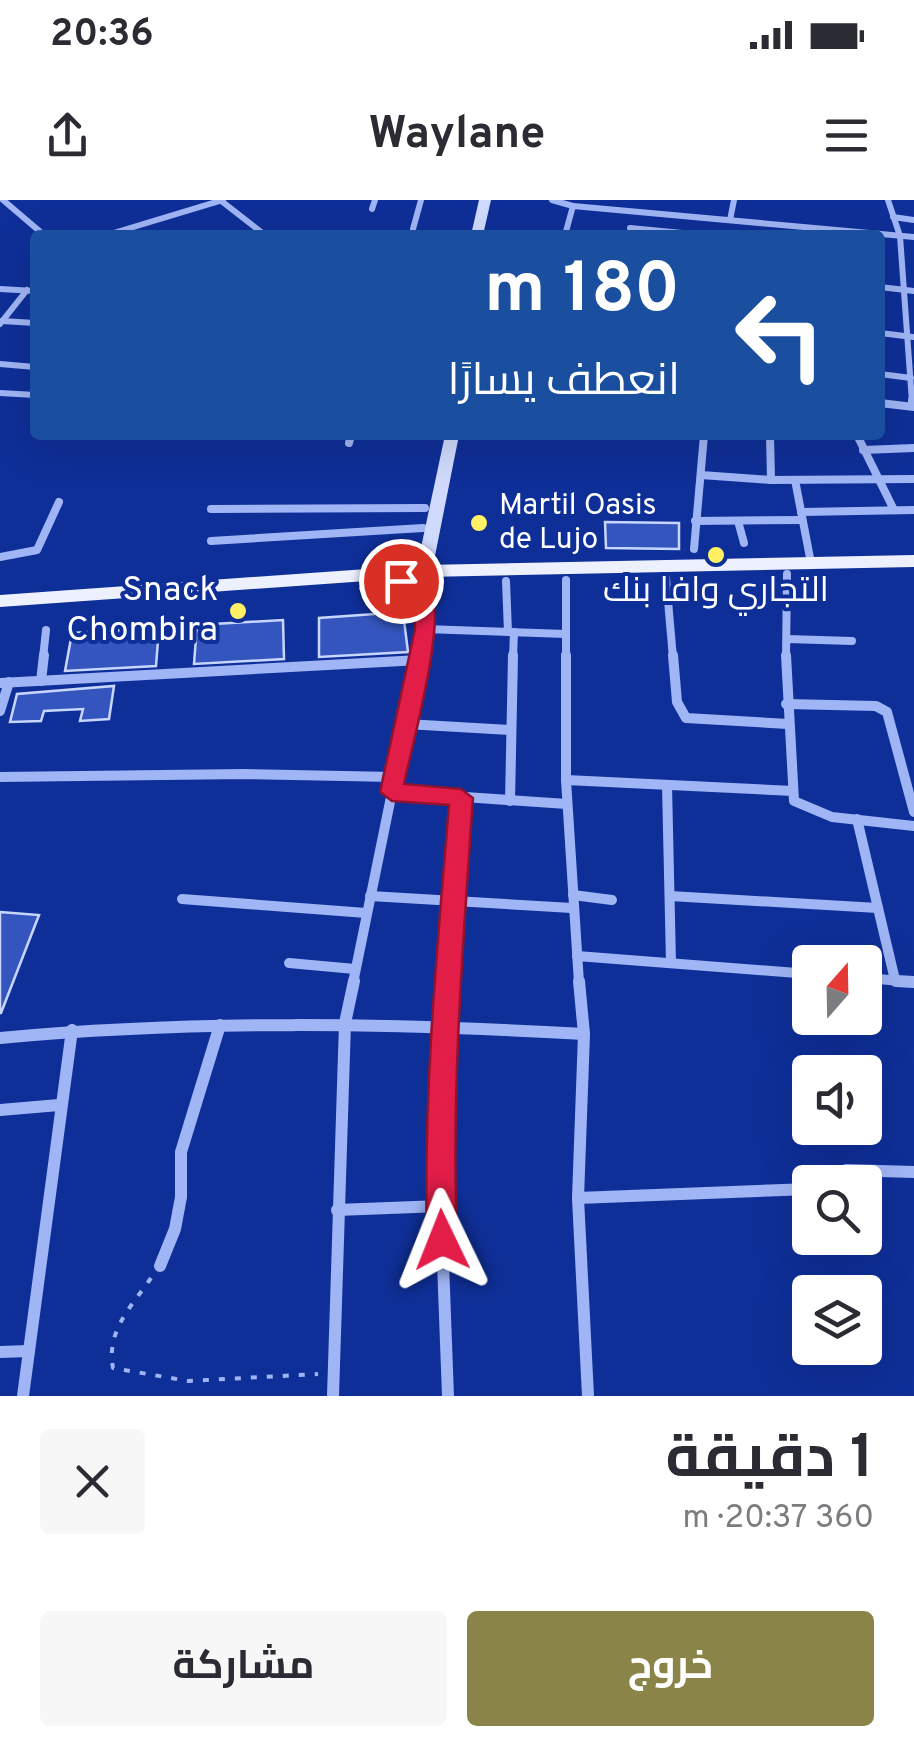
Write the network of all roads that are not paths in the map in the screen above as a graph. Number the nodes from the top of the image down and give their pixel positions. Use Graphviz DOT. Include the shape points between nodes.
graph roads {
  1 [pos="3,200"];
  2 [pos="221,200"];
  3 [pos="375,200"];
  4 [pos="421,200"];
  5 [pos="485,200"];
  6 [pos="493,200"];
  7 [pos="552,200"];
  8 [pos="734,200"];
  9 [pos="888,200"];
  10 [pos="574,206"];
  11 [pos="372,209"];
  12 [pos="633,212"];
  13 [pos="893,217"];
  14 [pos="734,220"];
  15 [pos="914,220"];
  16 [pos="778,224"];
  17 [pos="413,229"];
  18 [pos="38,230"];
  19 [pos="122,230"];
  20 [pos="260,230"];
  21 [pos="478,230"];
  22 [pos="488,230"];
  23 [pos="567,230"];
  24 [pos="629,230"];
  25 [pos="735,230"];
  26 [pos="777,230"];
  27 [pos="810,230"];
  28 [pos="885,235"];
  29 [pos="900,236"];
  30 [pos="914,237"];
  31 [pos="885,288"];
  32 [pos="0,289"];
  33 [pos="902,290"];
  34 [pos="914,290"];
  35 [pos="30,291"];
  36 [pos="30,292"];
  37 [pos="1,322"];
  38 [pos="30,323"];
  39 [pos="885,334"];
  40 [pos="912,337"];
  41 [pos="0,364"];
  42 [pos="30,367"];
  43 [pos="885,375"];
  44 [pos="912,378"];
  45 [pos="0,393"];
  46 [pos="30,396"];
  47 [pos="885,404"];
  48 [pos="913,406"];
  49 [pos="437,440"];
  50 [pos="451,440"];
  51 [pos="704,440"];
  52 [pos="770,440"];
  53 [pos="859,440"];
  54 [pos="914,448"];
  55 [pos="864,450"];
  56 [pos="701,474"];
  57 [pos="914,478"];
  58 [pos="771,480"];
  59 [pos="795,480"];
  60 [pos="879,480"];
  61 [pos="60,502"];
  62 [pos="425,508"];
  63 [pos="211,509"];
  64 [pos="894,510"];
  65 [pos="914,510"];
  66 [pos="801,516"];
  67 [pos="738,521"];
  68 [pos="695,522"];
  69 [pos="423,528"];
  70 [pos="211,541"];
  71 [pos="744,543"];
  72 [pos="694,549"];
  73 [pos="0,557"];
  74 [pos="914,561"];
  75 [pos="811,563"];
  76 [pos="914,572"];
  77 [pos="786,574"];
  78 [pos="666,578"];
  79 [pos="419,579"];
  80 [pos="566,580"];
  81 [pos="506,581"];
  82 [pos="0,602"];
  83 [pos="0,613"];
  84 [pos="425,629"];
  85 [pos="46,630"];
  86 [pos="511,632"];
  87 [pos="566,634"];
  88 [pos="786,639"];
  89 [pos="852,641"];
  90 [pos="420,660"];
  91 [pos="41,681"];
  92 [pos="4,682"];
  93 [pos="786,704"];
  94 [pos="0,712"];
  95 [pos="406,724"];
  96 [pos="788,724"];
  97 [pos="511,730"];
  98 [pos="0,777"];
  99 [pos="394,777"];
  100 [pos="566,780"];
  101 [pos="667,785"];
  102 [pos="794,791"];
  103 [pos="392,792"];
  104 [pos="461,798"];
  105 [pos="510,802"];
  106 [pos="567,804"];
  107 [pos="914,812"];
  108 [pos="857,819"];
  109 [pos="914,826"];
  110 [pos="370,896"];
  111 [pos="670,896"];
  112 [pos="182,899"];
  113 [pos="612,900"];
  114 [pos="453,902"];
  115 [pos="572,902"];
  116 [pos="878,908"];
  117 [pos="366,913"];
  118 [pos="577,956"];
  119 [pos="290,963"];
  120 [pos="671,963"];
  121 [pos="355,968"];
  122 [pos="792,973"];
  123 [pos="882,979"];
  124 [pos="895,980"];
  125 [pos="914,982"];
  126 [pos="345,1023"];
  127 [pos="220,1025"];
  128 [pos="444,1026"];
  129 [pos="72,1030"];
  130 [pos="584,1034"];
  131 [pos="0,1038"];
  132 [pos="58,1104"];
  133 [pos="0,1110"];
  134 [pos="882,1171"];
  135 [pos="914,1172"];
  136 [pos="792,1190"];
  137 [pos="578,1198"];
  138 [pos="441,1206"];
  139 [pos="337,1210"];
  140 [pos="160,1266"];
  141 [pos="30,1351"];
  142 [pos="0,1352"];
  143 [pos="23,1396"];
  144 [pos="334,1396"];
  145 [pos="448,1396"];
  146 [pos="588,1396"];
  1 -- 18 [label="street"];
  2 -- 19 [label="street"];
  2 -- 20 [label="street"];
  3 -- 11 [label="street"];
  4 -- 17 [label="street"];
  5 -- 21 [label="street"];
  6 -- 22 [label="street"];
  7 -- 10 [label="street"];
  8 -- 14 [label="street"];
  9 -- 13 [label="street"];
  10 -- 12 [label="street"];
  10 -- 23 [label="street"];
  12 -- 14 [label="street"];
  12 -- 24 [label="street"];
  13 -- 15 [label="street"];
  13 -- 29 [label="street"];
  14 -- 16 [label="street"];
  14 -- 25 [label="street"];
  16 -- 26 [label="street"];
  16 -- 27 [label="street"];
  28 -- 29 [label="street"];
  29 -- 30 [label="street"];
  29 -- 33 [label="street"];
  31 -- 33 [label="street"];
  32 -- 35 [label="street"];
  33 -- 34 [label="street"];
  33 -- 40 [label="street"];
  36 -- 37 [label="street"];
  37 -- 38 [label="street"];
  39 -- 40 [label="street"];
  40 -- 44 [label="street"];
  41 -- 42 [label="street"];
  43 -- 44 [label="street"];
  44 -- 48 [label="street"];
  45 -- 46 [label="street"];
  47 -- 48 [label="street"];
  49 -- 62 [label="street"];
  50 -- 79 [label="street"];
  51 -- 56 [label="street"];
  52 -- 58 [label="street"];
  53 -- 55 [label="street"];
  54 -- 55 [label="street"];
  55 -- 60 [label="street"];
  56 -- 58 [label="street"];
  56 -- 68 [label="street"];
  57 -- 60 [label="street"];
  58 -- 59 [label="street"];
  59 -- 60 [label="street"];
  59 -- 66 [label="street"];
  60 -- 64 [label="street"];
  61 -- 73 [label="street" via="37,550"];
  62 -- 63 [label="street"];
  62 -- 69 [label="street"];
  64 -- 65 [label="street"];
  64 -- 66 [label="street"];
  66 -- 67 [label="street"];
  66 -- 75 [label="street"];
  67 -- 68 [label="street"];
  67 -- 71 [label="street"];
  68 -- 72 [label="street"];
  69 -- 70 [label="street"];
  69 -- 79 [label="street"];
  74 -- 75 [label="main road"];
  75 -- 79 [label="main road"];
  76 -- 77 [label="main road"];
  77 -- 78 [label="main road"];
  77 -- 88 [label="street"];
  78 -- 80 [label="main road"];
  78 -- 96 [label="street" via="677,702 686,718"];
  79 -- 81 [label="main road"];
  79 -- 82 [label="main road"];
  79 -- 83 [label="main road"];
  79 -- 84 [label="street"];
  80 -- 81 [label="main road"];
  80 -- 87 [label="street"];
  81 -- 86 [label="street"];
  84 -- 86 [label="street"];
  84 -- 90 [label="street"];
  85 -- 91 [label="street"];
  86 -- 87 [label="street"];
  86 -- 97 [label="street"];
  87 -- 100 [label="street"];
  88 -- 89 [label="street"];
  88 -- 93 [label="street"];
  90 -- 91 [label="street"];
  90 -- 95 [label="street"];
  91 -- 92 [label="street"];
  92 -- 94 [label="street"];
  93 -- 96 [label="street"];
  93 -- 107 [label="street" via="876,706 887,712"];
  95 -- 97 [label="street"];
  95 -- 99 [label="street"];
  96 -- 102 [label="street"];
  97 -- 105 [label="street"];
  98 -- 99 [label="street"];
  99 -- 103 [label="street"];
  100 -- 101 [label="street"];
  100 -- 106 [label="street"];
  101 -- 102 [label="street"];
  101 -- 111 [label="street"];
  102 -- 108 [label="street" via="801,810"];
  103 -- 104 [label="street"];
  103 -- 110 [label="street"];
  104 -- 105 [label="street"];
  104 -- 114 [label="street"];
  105 -- 106 [label="street"];
  106 -- 115 [label="street"];
  108 -- 109 [label="street"];
  108 -- 116 [label="street"];
  110 -- 114 [label="street"];
  110 -- 117 [label="street"];
  111 -- 116 [label="street"];
  111 -- 120 [label="street"];
  112 -- 117 [label="street"];
  113 -- 115 [label="street"];
  114 -- 115 [label="street"];
  114 -- 128 [label="street"];
  115 -- 118 [label="street"];
  116 -- 124 [label="street"];
  117 -- 121 [label="street"];
  118 -- 120 [label="street"];
  118 -- 130 [label="street"];
  119 -- 121 [label="street"];
  120 -- 122 [label="street"];
  121 -- 126 [label="street"];
  123 -- 124 [label="street"];
  124 -- 125 [label="street"];
  126 -- 127 [label="street"];
  126 -- 128 [label="street"];
  126 -- 139 [label="street"];
  127 -- 129 [label="street"];
  127 -- 140 [label="street" via="181,1152 181,1197"];
  128 -- 130 [label="street"];
  128 -- 138 [label="street"];
  129 -- 131 [label="street"];
  129 -- 132 [label="street"];
  130 -- 137 [label="street"];
  132 -- 133 [label="street"];
  132 -- 141 [label="street"];
  134 -- 135 [label="street"];
  136 -- 137 [label="street"];
  137 -- 146 [label="street"];
  138 -- 139 [label="street"];
  138 -- 145 [label="street"];
  139 -- 144 [label="street"];
  141 -- 142 [label="street"];
  141 -- 143 [label="street"];
}
